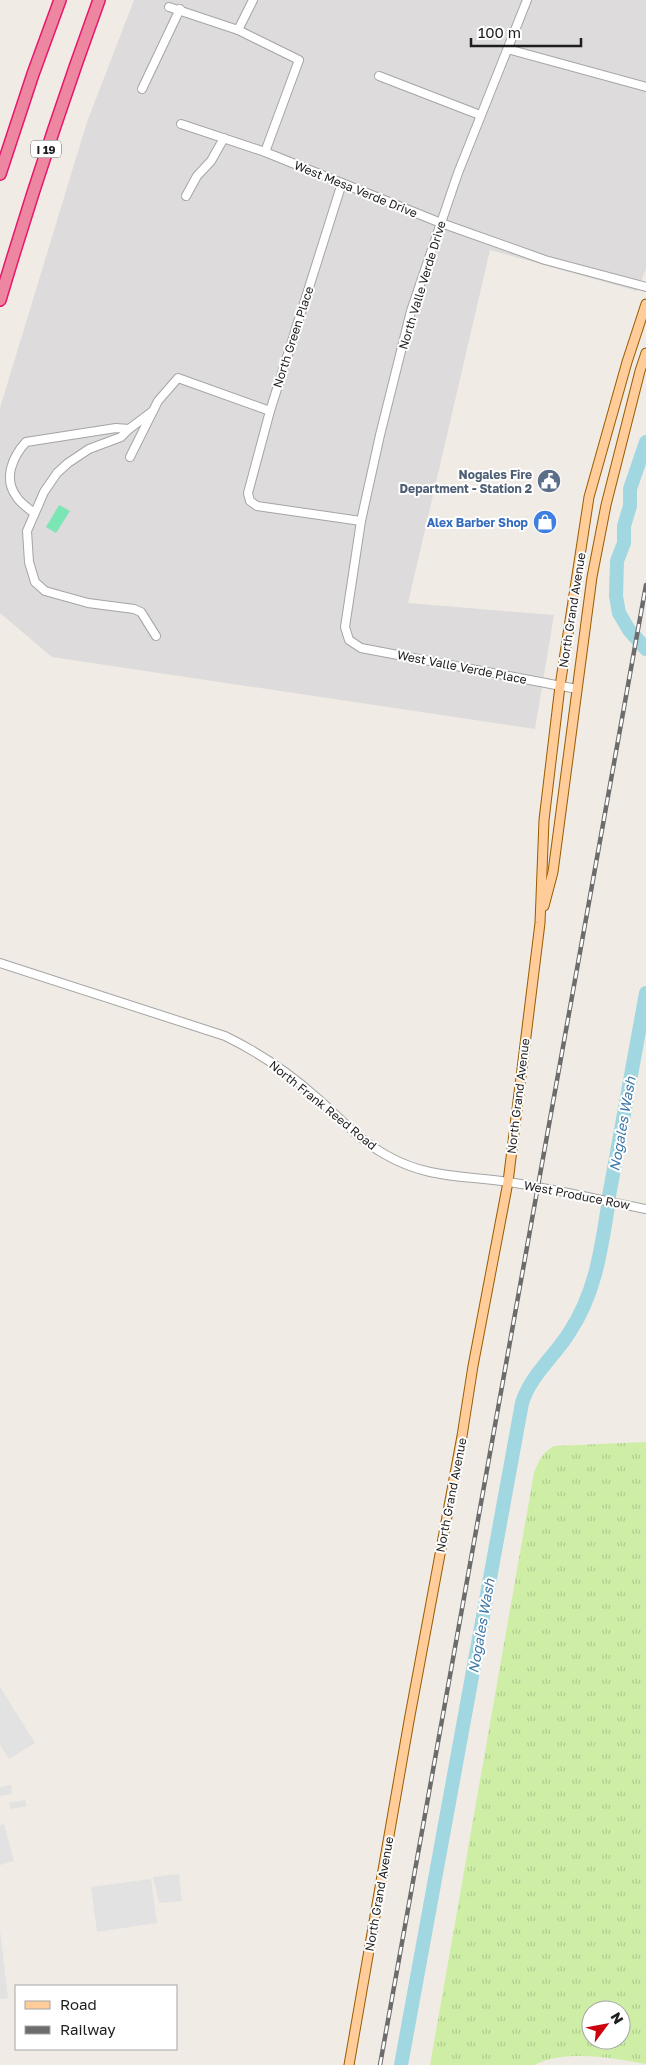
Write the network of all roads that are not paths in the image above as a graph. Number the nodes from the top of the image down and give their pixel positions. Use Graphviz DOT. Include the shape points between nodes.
graph roads {
  1 [pos="60,0"];
  2 [pos="99,0"];
  3 [pos="253,0"];
  4 [pos="527,0"];
  5 [pos="169,7"];
  6 [pos="180,9"];
  7 [pos="238,30"];
  8 [pos="508,49"];
  9 [pos="379,76"];
  10 [pos="646,87"];
  11 [pos="142,89"];
  12 [pos="480,115"];
  13 [pos="181,124"];
  14 [pos="224,138"];
  15 [pos="265,152"];
  16 [pos="0,174"];
  17 [pos="342,183"];
  18 [pos="186,196"];
  19 [pos="441,223"];
  20 [pos="646,287"];
  21 [pos="0,300"];
  22 [pos="646,304"];
  23 [pos="646,354"];
  24 [pos="153,411"];
  25 [pos="270,411"];
  26 [pos="129,428"];
  27 [pos="130,457"];
  28 [pos="34,513"];
  29 [pos="361,521"];
  30 [pos="156,636"];
  31 [pos="349,640"];
  32 [pos="560,686"];
  33 [pos="577,688"];
  34 [pos="540,923"];
  35 [pos="0,963"];
  36 [pos="508,1182"];
  37 [pos="646,1209"];
  38 [pos="350,2065"];
  1 -- 16 [label="highway"];
  2 -- 21 [label="highway, I 19" via="26,210"];
  3 -- 7 [label="street"];
  4 -- 8 [label="street, North Valle Verde Drive"];
  5 -- 6 [label="street"];
  6 -- 7 [label="street"];
  6 -- 11 [label="street"];
  7 -- 15 [label="street" via="299,60"];
  8 -- 10 [label="street"];
  8 -- 12 [label="street, North Valle Verde Drive"];
  9 -- 12 [label="street"];
  12 -- 19 [label="street, North Valle Verde Drive"];
  13 -- 14 [label="street, West Mesa Verde Drive"];
  14 -- 15 [label="street, West Mesa Verde Drive"];
  14 -- 18 [label="street"];
  15 -- 17 [label="street, West Mesa Verde Drive"];
  17 -- 19 [label="street, West Mesa Verde Drive"];
  17 -- 25 [label="street, North Green Place"];
  19 -- 20 [label="street, West Mesa Verde Drive" via="545,260"];
  19 -- 29 [label="street, North Valle Verde Drive" via="411,311"];
  22 -- 32 [label="main road, North Grand Avenue" via="589,497"];
  23 -- 33 [label="main road, North Grand Avenue" via="606,505 592,577"];
  24 -- 25 [label="street" via="178,378"];
  24 -- 26 [label="street"];
  24 -- 27 [label="street"];
  25 -- 29 [label="street, North Green Place" via="248,493 250,501 257,506"];
  26 -- 28 [label="street" via="121,437 89,449 68,463 44,492"];
  26 -- 28 [label="street" via="26,442 19,449 10,476 17,498"];
  28 -- 30 [label="street" via="27,531 27,543 32,574 40,588 50,594 88,603 134,609 141,612"];
  29 -- 31 [label="street, North Valle Verde Drive" via="345,627"];
  31 -- 32 [label="street, West Valle Verde Place" via="361,648"];
  32 -- 33 [label="street, West Valle Verde Place"];
  32 -- 34 [label="main road, North Grand Avenue" via="544,820"];
  33 -- 34 [label="main road, North Grand Avenue" via="553,872"];
  34 -- 36 [label="main road, North Grand Avenue"];
  35 -- 36 [label="street, North Frank Reed Road" via="232,1039 289,1074 361,1139 386,1156 445,1176"];
  36 -- 37 [label="street, West Produce Row"];
  36 -- 38 [label="main road, North Grand Avenue" via="472,1366"];
}
